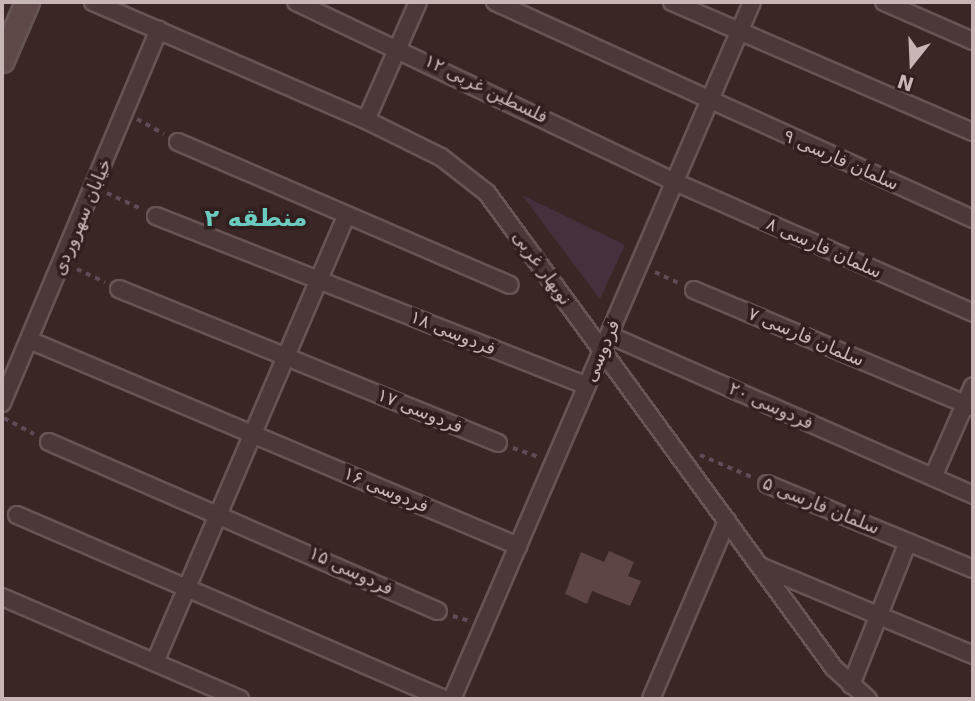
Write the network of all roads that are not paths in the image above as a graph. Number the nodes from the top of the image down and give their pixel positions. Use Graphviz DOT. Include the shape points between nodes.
graph roads {
  1 [pos="27,2"];
  2 [pos="93,2"];
  3 [pos="296,2"];
  4 [pos="418,2"];
  5 [pos="495,2"];
  6 [pos="671,2"];
  7 [pos="752,2"];
  8 [pos="884,2"];
  9 [pos="159,30"];
  10 [pos="740,30"];
  11 [pos="973,41"];
  12 [pos="399,46"];
  13 [pos="2,60"];
  14 [pos="710,101"];
  15 [pos="366,120"];
  16 [pos="973,132"];
  17 [pos="178,142"];
  18 [pos="674,182"];
  19 [pos="156,216"];
  20 [pos="346,217"];
  21 [pos="973,219"];
  22 [pos="320,280"];
  23 [pos="510,285"];
  24 [pos="119,289"];
  25 [pos="694,290"];
  26 [pos="973,313"];
  27 [pos="609,335"];
  28 [pos="29,340"];
  29 [pos="602,351"];
  30 [pos="287,356"];
  31 [pos="587,386"];
  32 [pos="973,386"];
  33 [pos="2,403"];
  34 [pos="969,405"];
  35 [pos="253,435"];
  36 [pos="49,442"];
  37 [pos="498,443"];
  38 [pos="933,477"];
  39 [pos="766,484"];
  40 [pos="973,495"];
  41 [pos="220,512"];
  42 [pos="17,515"];
  43 [pos="727,521"];
  44 [pos="908,542"];
  45 [pos="518,546"];
  46 [pos="759,566"];
  47 [pos="973,569"];
  48 [pos="187,588"];
  49 [pos="2,597"];
  50 [pos="438,611"];
  51 [pos="878,615"];
  52 [pos="973,654"];
  53 [pos="155,662"];
  54 [pos="860,693"];
  55 [pos="240,699"];
  56 [pos="445,699"];
  57 [pos="452,699"];
  58 [pos="651,699"];
  1 -- 13 [label="main road"];
  2 -- 9 [label="street, نوبهار غربی"];
  3 -- 12 [label="street, فلسطین غربی ۱۲"];
  4 -- 12 [label="street"];
  5 -- 14 [label="street, سلمان فارسی ۹"];
  6 -- 10 [label="street"];
  7 -- 10 [label="street, فردوسی"];
  8 -- 11 [label="street"];
  9 -- 15 [label="street, نوبهار غربی"];
  9 -- 28 [label="street, خیابان سهروردی"];
  10 -- 14 [label="street, فردوسی"];
  10 -- 16 [label="street"];
  12 -- 15 [label="street"];
  12 -- 18 [label="street, فلسطین غربی ۱۲"];
  14 -- 18 [label="street, فردوسی"];
  14 -- 21 [label="street, سلمان فارسی ۹"];
  15 -- 29 [label="street, نوبهار غربی" via="441,157 487,193"];
  17 -- 20 [label="street"];
  18 -- 26 [label="street, سلمان فارسی ۸"];
  18 -- 27 [label="street, فردوسی"];
  19 -- 22 [label="street, فردوسی ۱۸"];
  20 -- 22 [label="street"];
  20 -- 23 [label="street"];
  22 -- 30 [label="street"];
  22 -- 31 [label="street, فردوسی ۱۸"];
  24 -- 30 [label="street, فردوسی ۱۷"];
  25 -- 34 [label="street, سلمان فارسی ۷"];
  27 -- 29 [label="street, فردوسی"];
  27 -- 38 [label="street, فردوسی ۲۰"];
  28 -- 33 [label="street, خیابان سهروردی"];
  28 -- 35 [label="street, فردوسی ۱۶"];
  29 -- 31 [label="street, فردوسی"];
  29 -- 43 [label="street, نوبهار غربی"];
  30 -- 35 [label="street"];
  30 -- 37 [label="street, فردوسی ۱۷"];
  31 -- 45 [label="street, فردوسی"];
  32 -- 34 [label="street"];
  34 -- 38 [label="street"];
  35 -- 41 [label="street"];
  35 -- 45 [label="street, فردوسی ۱۶"];
  36 -- 41 [label="street, فردوسی ۱۵"];
  38 -- 40 [label="street, فردوسی ۲۰"];
  39 -- 44 [label="street, سلمان فارسی ۵"];
  41 -- 48 [label="street"];
  41 -- 50 [label="street, فردوسی ۱۵"];
  42 -- 48 [label="street"];
  43 -- 46 [label="street, نوبهار غربی"];
  43 -- 58 [label="street"];
  44 -- 47 [label="street, سلمان فارسی ۵"];
  44 -- 51 [label="street"];
  45 -- 57 [label="street, فردوسی"];
  46 -- 51 [label="street"];
  46 -- 54 [label="street, نوبهار غربی"];
  48 -- 53 [label="street"];
  48 -- 56 [label="street"];
  49 -- 53 [label="street"];
  51 -- 52 [label="street"];
  51 -- 54 [label="street"];
  53 -- 55 [label="street"];
}
